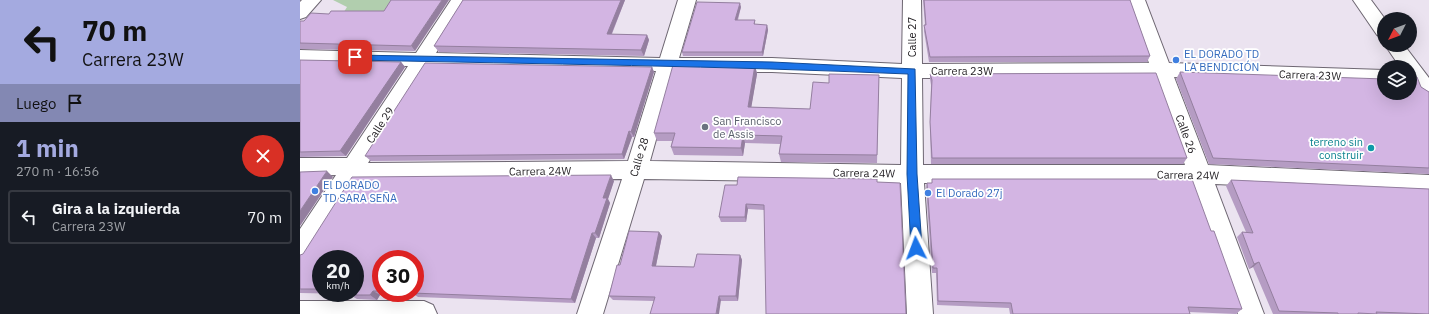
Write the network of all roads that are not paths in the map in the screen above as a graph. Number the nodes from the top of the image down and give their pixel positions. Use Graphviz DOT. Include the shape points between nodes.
graph roads {
  1 [pos="312,0"];
  2 [pos="460,0"];
  3 [pos="687,0"];
  4 [pos="912,0"];
  5 [pos="1136,0"];
  6 [pos="1362,0"];
  7 [pos="300,13"];
  8 [pos="1377,21"];
  9 [pos="1399,52"];
  10 [pos="300,57"];
  11 [pos="422,59"];
  12 [pos="667,64"];
  13 [pos="1162,70"];
  14 [pos="912,71"];
  15 [pos="1377,77"];
  16 [pos="1422,82"];
  17 [pos="300,167"];
  18 [pos="352,168"];
  19 [pos="636,170"];
  20 [pos="912,174"];
  21 [pos="1200,174"];
  22 [pos="1429,184"];
  23 [pos="300,250"];
  24 [pos="300,313"];
  25 [pos="424,314"];
  26 [pos="590,314"];
  27 [pos="920,314"];
  28 [pos="1251,314"];
  1 -- 7 [label="street"];
  2 -- 11 [label="street, Calle 29"];
  3 -- 12 [label="street, Calle 28"];
  4 -- 14 [label="street, Calle 27"];
  5 -- 13 [label="street, Calle 26"];
  6 -- 8 [label="street"];
  9 -- 16 [label="street"];
  10 -- 11 [label="street, Carrera 23W"];
  11 -- 12 [label="street, Carrera 23W"];
  11 -- 18 [label="street, Calle 29"];
  12 -- 14 [label="street, Carrera 23W"];
  12 -- 19 [label="street, Calle 28"];
  13 -- 14 [label="street, Carrera 23W"];
  13 -- 15 [label="street, Carrera 23W"];
  13 -- 21 [label="street, Calle 26"];
  14 -- 20 [label="street, Calle 27"];
  17 -- 18 [label="street, Carrera 24W"];
  18 -- 19 [label="street, Carrera 24W" via="360,172"];
  18 -- 23 [label="street, Calle 29"];
  19 -- 20 [label="street, Carrera 24W"];
  19 -- 26 [label="street, Calle 28"];
  20 -- 21 [label="street, Carrera 24W"];
  20 -- 27 [label="street, Calle 27"];
  21 -- 22 [label="street, Carrera 24W"];
  21 -- 28 [label="street, Calle 26"];
  24 -- 25 [label="street"];
}
